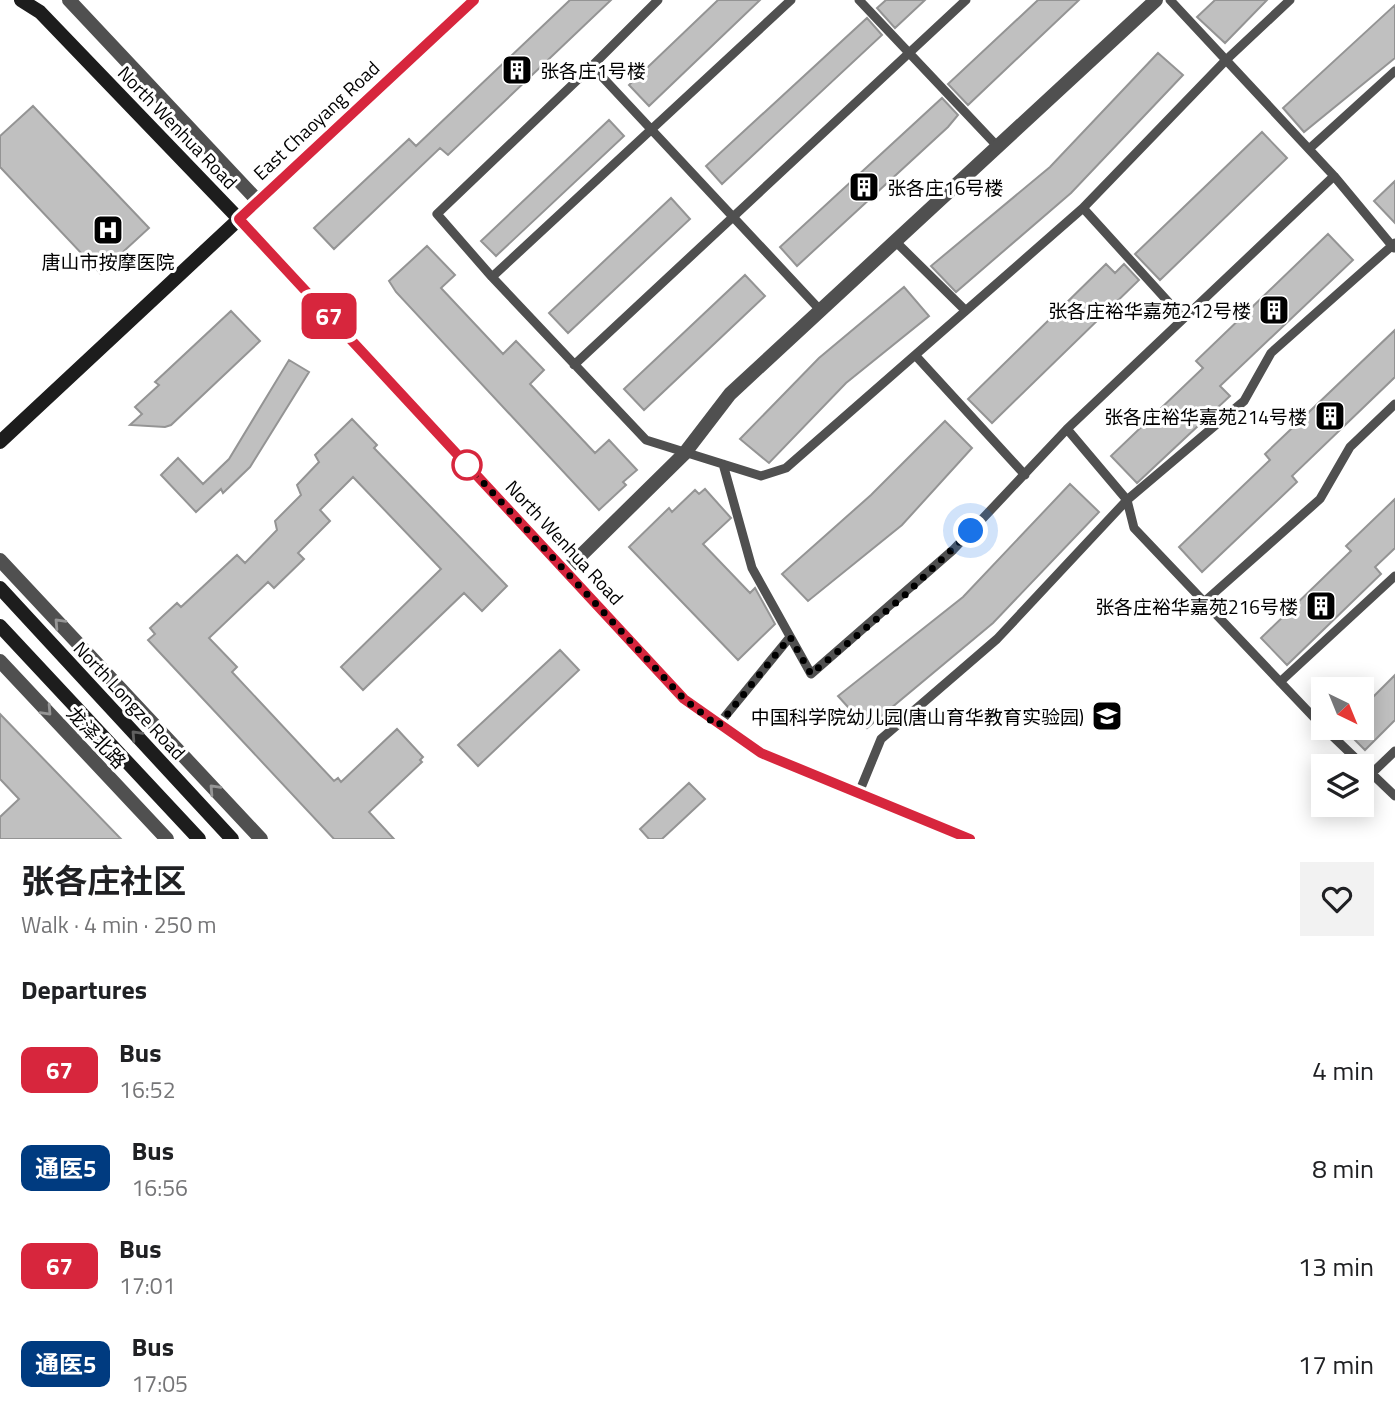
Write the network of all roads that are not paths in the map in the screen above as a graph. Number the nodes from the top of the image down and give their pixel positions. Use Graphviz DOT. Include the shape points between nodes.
graph roads {
  1 [pos="22,0"];
  2 [pos="69,0"];
  3 [pos="474,0"];
  4 [pos="658,0"];
  5 [pos="791,0"];
  6 [pos="859,0"];
  7 [pos="966,0"];
  8 [pos="1156,0"];
  9 [pos="1170,0"];
  10 [pos="1290,0"];
  11 [pos="909,53"];
  12 [pos="1226,60"];
  13 [pos="592,65"];
  14 [pos="1395,71"];
  15 [pos="652,129"];
  16 [pos="998,147"];
  17 [pos="1309,149"];
  18 [pos="1334,176"];
  19 [pos="257,201"];
  20 [pos="1083,208"];
  21 [pos="733,216"];
  22 [pos="239,219"];
  23 [pos="896,242"];
  24 [pos="1394,246"];
  25 [pos="492,277"];
  26 [pos="965,310"];
  27 [pos="821,311"];
  28 [pos="1182,317"];
  29 [pos="915,355"];
  30 [pos="574,365"];
  31 [pos="1395,404"];
  32 [pos="1067,429"];
  33 [pos="0,442"];
  34 [pos="684,454"];
  35 [pos="723,464"];
  36 [pos="1026,475"];
  37 [pos="1127,500"];
  38 [pos="0,560"];
  39 [pos="565,571"];
  40 [pos="1395,576"];
  41 [pos="0,588"];
  42 [pos="1204,602"];
  43 [pos="0,626"];
  44 [pos="790,637"];
  45 [pos="0,661"];
  46 [pos="1280,682"];
  47 [pos="1311,714"];
  48 [pos="718,726"];
  49 [pos="1336,740"];
  50 [pos="1395,751"];
  51 [pos="1350,754"];
  52 [pos="1374,771"];
  53 [pos="1374,778"];
  54 [pos="858,795"];
  55 [pos="1395,796"];
  56 [pos="167,839"];
  57 [pos="199,839"];
  58 [pos="232,839"];
  59 [pos="261,839"];
  60 [pos="970,839"];
  1 -- 22 [label="street, North Wenhua Road" via="40,12"];
  2 -- 19 [label="street"];
  3 -- 19 [label="street, East Chaoyang Road"];
  4 -- 13 [label="lane"];
  5 -- 15 [label="lane"];
  6 -- 11 [label="lane"];
  7 -- 11 [label="lane"];
  8 -- 16 [label="street"];
  9 -- 12 [label="lane"];
  10 -- 12 [label="lane"];
  11 -- 16 [label="lane"];
  11 -- 21 [label="lane"];
  12 -- 17 [label="lane"];
  12 -- 20 [label="lane"];
  13 -- 15 [label="lane"];
  13 -- 25 [label="lane" via="437,214"];
  14 -- 17 [label="lane"];
  15 -- 21 [label="lane"];
  15 -- 25 [label="lane"];
  16 -- 23 [label="street"];
  17 -- 18 [label="lane"];
  18 -- 24 [label="lane"];
  18 -- 28 [label="lane"];
  19 -- 22 [label="street, East Chaoyang Road"];
  20 -- 26 [label="lane"];
  20 -- 28 [label="lane"];
  21 -- 27 [label="lane"];
  21 -- 30 [label="lane"];
  22 -- 33 [label="street, East Chaoyang Road"];
  22 -- 39 [label="street, North Wenhua Road"];
  23 -- 26 [label="lane"];
  23 -- 27 [label="street"];
  24 -- 37 [label="lane" via="1271,353 1244,401"];
  25 -- 30 [label="lane"];
  26 -- 29 [label="lane"];
  27 -- 34 [label="street" via="730,394"];
  28 -- 32 [label="lane"];
  29 -- 35 [label="lane" via="786,468 761,476"];
  29 -- 36 [label="lane"];
  30 -- 34 [label="lane" via="646,440"];
  31 -- 42 [label="lane" via="1350,447 1320,499"];
  32 -- 36 [label="lane"];
  32 -- 37 [label="lane"];
  34 -- 35 [label="lane"];
  34 -- 39 [label="street"];
  35 -- 44 [label="lane" via="752,569"];
  36 -- 44 [label="lane" via="953,550 811,674"];
  37 -- 42 [label="lane" via="1134,528"];
  37 -- 54 [label="lane" via="996,639 881,739"];
  59 -- 38 [label="street, one-way"];
  39 -- 48 [label="street, North Wenhua Road" via="684,699"];
  40 -- 46 [label="lane"];
  58 -- 41 [label="street, North Longze Road, one-way"];
  42 -- 46 [label="lane"];
  43 -- 57 [label="street"];
  44 -- 48 [label="lane"];
  45 -- 56 [label="street, 龙泽北路, one-way"];
  46 -- 47 [label="lane"];
  48 -- 54 [label="street, North Wenhua Road" via="761,753"];
  49 -- 51 [label="lane"];
  50 -- 52 [label="lane"];
  53 -- 55 [label="lane"];
  54 -- 60 [label="street, North Wenhua Road"];
}
